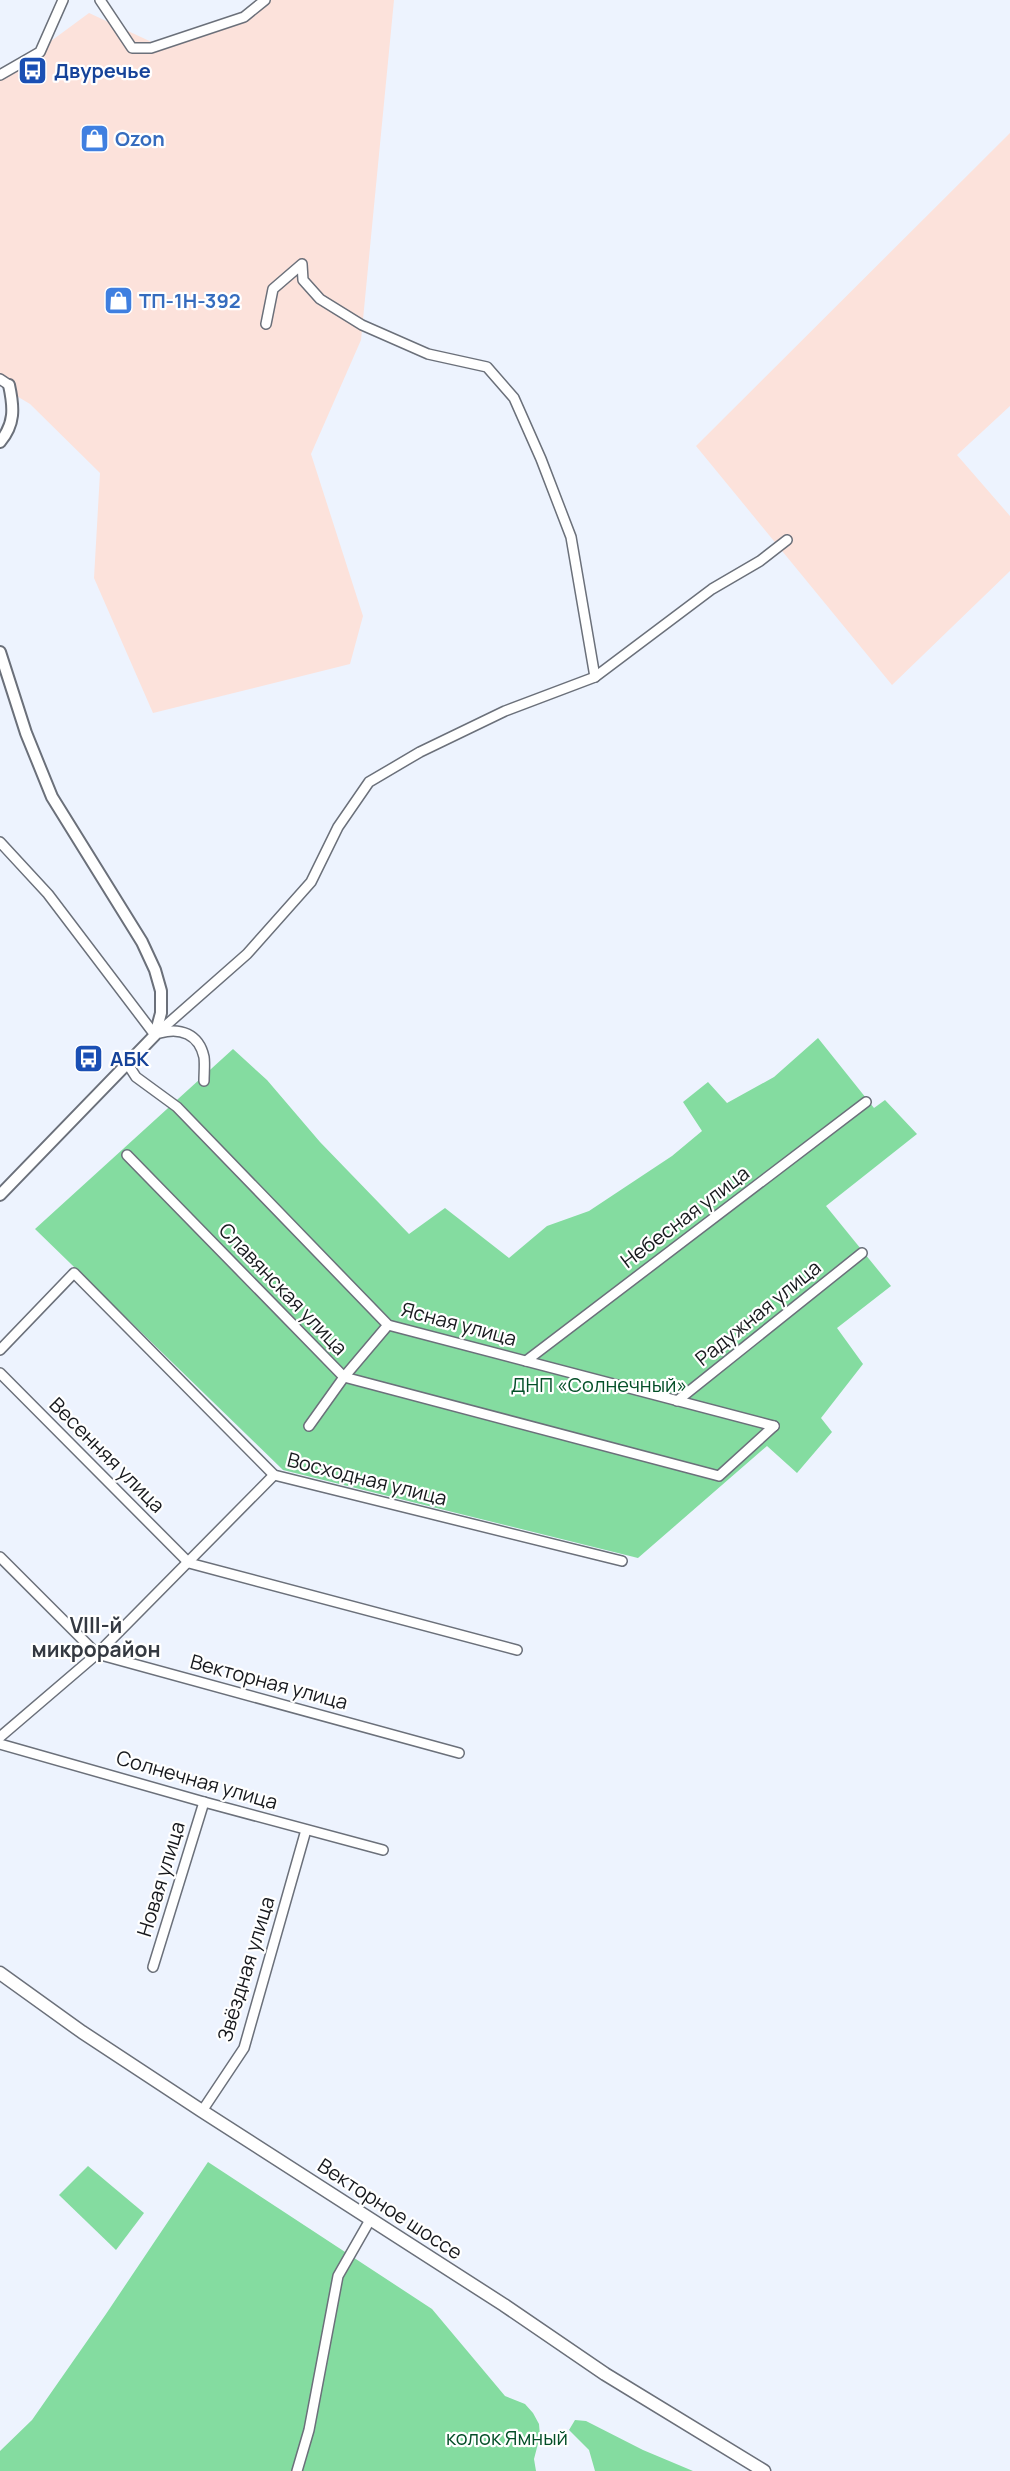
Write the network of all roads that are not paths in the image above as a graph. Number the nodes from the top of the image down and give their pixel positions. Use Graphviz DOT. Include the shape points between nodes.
graph roads {
  1 [pos="63,0"];
  2 [pos="100,0"];
  3 [pos="265,0"];
  4 [pos="0,75"];
  5 [pos="266,324"];
  6 [pos="5,382"];
  7 [pos="0,442"];
  8 [pos="787,540"];
  9 [pos="0,652"];
  10 [pos="595,677"];
  11 [pos="0,842"];
  12 [pos="155,1035"];
  13 [pos="127,1063"];
  14 [pos="204,1081"];
  15 [pos="866,1102"];
  16 [pos="127,1155"];
  17 [pos="0,1195"];
  18 [pos="862,1253"];
  19 [pos="388,1325"];
  20 [pos="0,1350"];
  21 [pos="526,1361"];
  22 [pos="0,1373"];
  23 [pos="344,1377"];
  24 [pos="677,1401"];
  25 [pos="309,1426"];
  26 [pos="774,1426"];
  27 [pos="274,1475"];
  28 [pos="0,1557"];
  29 [pos="622,1561"];
  30 [pos="189,1563"];
  31 [pos="517,1650"];
  32 [pos="97,1654"];
  33 [pos="0,1737"];
  34 [pos="0,1744"];
  35 [pos="459,1753"];
  36 [pos="204,1802"];
  37 [pos="306,1830"];
  38 [pos="383,1850"];
  39 [pos="153,1967"];
  40 [pos="0,1972"];
  41 [pos="202,2111"];
  42 [pos="370,2220"];
  43 [pos="297,2471"];
  44 [pos="764,2471"];
  1 -- 4 [label="street" via="40,52"];
  2 -- 3 [label="street" via="132,48 151,48 244,17"];
  5 -- 10 [label="street" via="273,289 302,264 303,280 320,299 362,325 428,354 487,368 514,398 571,537"];
  6 -- 7 [label="street" via="13,406 12,424"];
  8 -- 10 [label="street" via="712,589"];
  9 -- 12 [label="street" via="52,797 156,970 161,991"];
  10 -- 12 [label="street" via="505,711 369,782 338,827 311,882 247,954"];
  11 -- 12 [label="street" via="48,894"];
  12 -- 13 [label="street"];
  12 -- 14 [label="street" via="172,1029 197,1042 204,1057"];
  13 -- 17 [label="street"];
  13 -- 19 [label="street, Ясная улица" via="136,1077 177,1107"];
  15 -- 21 [label="street, Небесная улица"];
  16 -- 23 [label="street, Славянская улица"];
  18 -- 24 [label="street, Радужная улица"];
  19 -- 21 [label="street, Ясная улица"];
  19 -- 23 [label="street"];
  20 -- 27 [label="street, Восходная улица" via="74,1274"];
  21 -- 24 [label="street, Ясная улица"];
  22 -- 30 [label="street, Весенняя улица"];
  23 -- 25 [label="street"];
  23 -- 26 [label="street, Славянская улица" via="719,1476"];
  24 -- 26 [label="street, Ясная улица"];
  27 -- 29 [label="street, Восходная улица"];
  27 -- 30 [label="street"];
  28 -- 32 [label="street, Векторная улица"];
  30 -- 31 [label="street"];
  30 -- 32 [label="street"];
  32 -- 33 [label="street"];
  32 -- 35 [label="street, Векторная улица"];
  34 -- 36 [label="street, Солнечная улица"];
  36 -- 37 [label="street, Солнечная улица"];
  36 -- 39 [label="street, Новая улица"];
  37 -- 38 [label="street, Солнечная улица"];
  37 -- 41 [label="street, Звёздная улица" via="244,2048"];
  40 -- 41 [label="main road, Векторное шоссе"];
  41 -- 42 [label="main road, Векторное шоссе"];
  42 -- 43 [label="street" via="339,2276 309,2430"];
  42 -- 44 [label="main road, Векторное шоссе" via="605,2374"];
}
